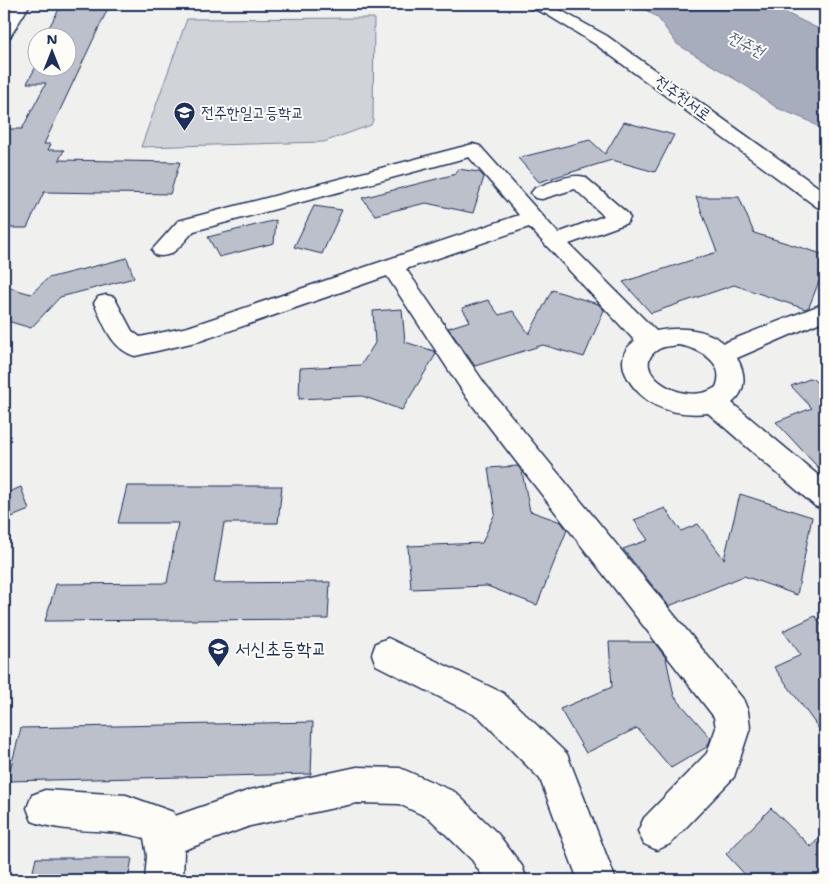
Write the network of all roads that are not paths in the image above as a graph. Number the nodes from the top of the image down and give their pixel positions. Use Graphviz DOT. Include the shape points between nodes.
graph roads {
  1 [pos="22,4"];
  2 [pos="535,4"];
  3 [pos="4,33"];
  4 [pos="542,193"];
  5 [pos="825,202"];
  6 [pos="534,218"];
  7 [pos="554,242"];
  8 [pos="163,250"];
  9 [pos="393,266"];
  10 [pos="106,303"];
  11 [pos="825,311"];
  12 [pos="650,341"];
  13 [pos="722,354"];
  14 [pos="713,402"];
  15 [pos="825,498"];
  16 [pos="388,654"];
  17 [pos="45,808"];
  18 [pos="657,831"];
  19 [pos="163,839"];
  20 [pos="164,880"];
  21 [pos="508,880"];
  22 [pos="597,880"];
  1 -- 3 [label="street"];
  2 -- 5 [label="street, 전주천서로" via="601,40"];
  4 -- 7 [label="street" via="578,181 619,218"];
  6 -- 7 [label="street"];
  6 -- 8 [label="street" via="473,150 186,226"];
  6 -- 9 [label="street"];
  7 -- 12 [label="street"];
  9 -- 10 [label="street" via="191,335 135,347 122,336"];
  9 -- 18 [label="street" via="476,391 731,711 734,728 721,764"];
  11 -- 13 [label="street"];
  12 -- 13 [label="street" via="678,336 695,338"];
  12 -- 14 [label="street" via="640,349 635,360 636,372 643,384 667,400 683,405"];
  13 -- 14 [label="street" via="733,376 731,386"];
  14 -- 15 [label="street"];
  16 -- 22 [label="street" via="491,706 554,767"];
  17 -- 19 [label="street" via="126,814 160,825"];
  19 -- 20 [label="street" via="166,856"];
  19 -- 21 [label="street" via="250,808 357,785 400,786 442,805 485,847"];
}
